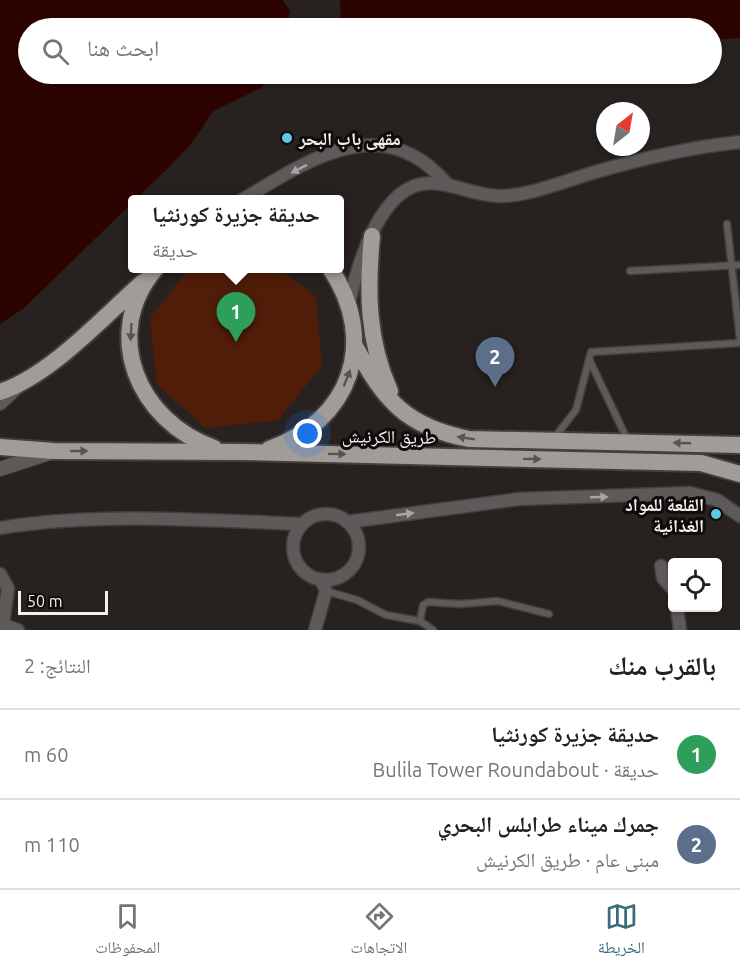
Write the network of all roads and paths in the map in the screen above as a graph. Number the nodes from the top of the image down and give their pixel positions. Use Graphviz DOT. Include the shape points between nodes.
graph roads {
  1 [pos="740,142"];
  2 [pos="415,157"];
  3 [pos="446,183"];
  4 [pos="414,186"];
  5 [pos="252,195"];
  6 [pos="727,224"];
  7 [pos="372,236"];
  8 [pos="732,265"];
  9 [pos="740,265"];
  10 [pos="630,271"];
  11 [pos="152,273"];
  12 [pos="333,273"];
  13 [pos="349,303"];
  14 [pos="740,341"];
  15 [pos="355,346"];
  16 [pos="589,358"];
  17 [pos="19,386"];
  18 [pos="0,392"];
  19 [pos="0,403"];
  20 [pos="397,405"];
  21 [pos="552,440"];
  22 [pos="628,442"];
  23 [pos="740,445"];
  24 [pos="0,447"];
  25 [pos="54,451"];
  26 [pos="241,452"];
  27 [pos="0,470"];
  28 [pos="740,474"];
  29 [pos="740,516"];
  30 [pos="347,522"];
  31 [pos="301,525"];
  32 [pos="0,528"];
  33 [pos="661,566"];
  34 [pos="0,574"];
  35 [pos="668,584"];
  36 [pos="324,586"];
  37 [pos="678,612"];
  38 [pos="549,614"];
  39 [pos="420,621"];
  40 [pos="1,624"];
  41 [pos="18,630"];
  42 [pos="315,630"];
  43 [pos="433,630"];
  44 [pos="680,630"];
  1 -- 3 [label="street" via="613,167 510,195 489,195"];
  2 -- 3 [label="street"];
  2 -- 4 [label="street" via="422,170"];
  2 -- 5 [label="street, one-way" via="386,147 345,147"];
  3 -- 4 [label="street"];
  4 -- 7 [label="street" via="395,200"];
  6 -- 8 [label="lane"];
  7 -- 13 [label="street" via="357,270"];
  7 -- 20 [label="highway" via="368,312 374,346"];
  8 -- 9 [label="lane"];
  8 -- 10 [label="lane"];
  8 -- 14 [label="lane"];
  11 -- 17 [label="highway" via="55,361"];
  11 -- 26 [label="highway, one-way" via="131,322 134,370 143,392 157,412 184,435 217,449"];
  12 -- 13 [label="highway"];
  13 -- 15 [label="highway"];
  14 -- 16 [label="lane" via="594,351"];
  15 -- 20 [label="highway, طريق الكرنيش" via="380,388"];
  26 -- 15 [label="highway, one-way" via="270,449 296,439 320,422 338,400 350,374"];
  16 -- 21 [label="lane" via="578,405"];
  16 -- 22 [label="lane"];
  17 -- 18 [label="highway"];
  17 -- 19 [label="street"];
  21 -- 20 [label="highway, طريق الكرنيش, one-way" via="469,440 426,428"];
  21 -- 22 [label="highway, طريق الكرنيش"];
  23 -- 22 [label="highway, طريق الكرنيش, one-way"];
  24 -- 25 [label="highway, طريق الكرنيش"];
  25 -- 26 [label="highway, طريق الكرنيش, one-way"];
  25 -- 27 [label="street"];
  26 -- 28 [label="highway, طريق الكرنيش, one-way" via="701,463"];
  30 -- 29 [label="street, one-way" via="519,499 690,493 717,500"];
  30 -- 31 [label="street" via="325,514"];
  30 -- 36 [label="street" via="358,543 356,561 342,577"];
  31 -- 32 [label="street" via="142,520 53,522"];
  31 -- 36 [label="street" via="293,542 296,562"];
  33 -- 35 [label="street"];
  34 -- 40 [label="street" via="8,588"];
  36 -- 39 [label="lane" via="386,615"];
  36 -- 42 [label="street"];
  37 -- 44 [label="street"];
  38 -- 39 [label="lane" via="498,601 428,602 423,605"];
  39 -- 43 [label="lane"];
  40 -- 41 [label="street"];
}
